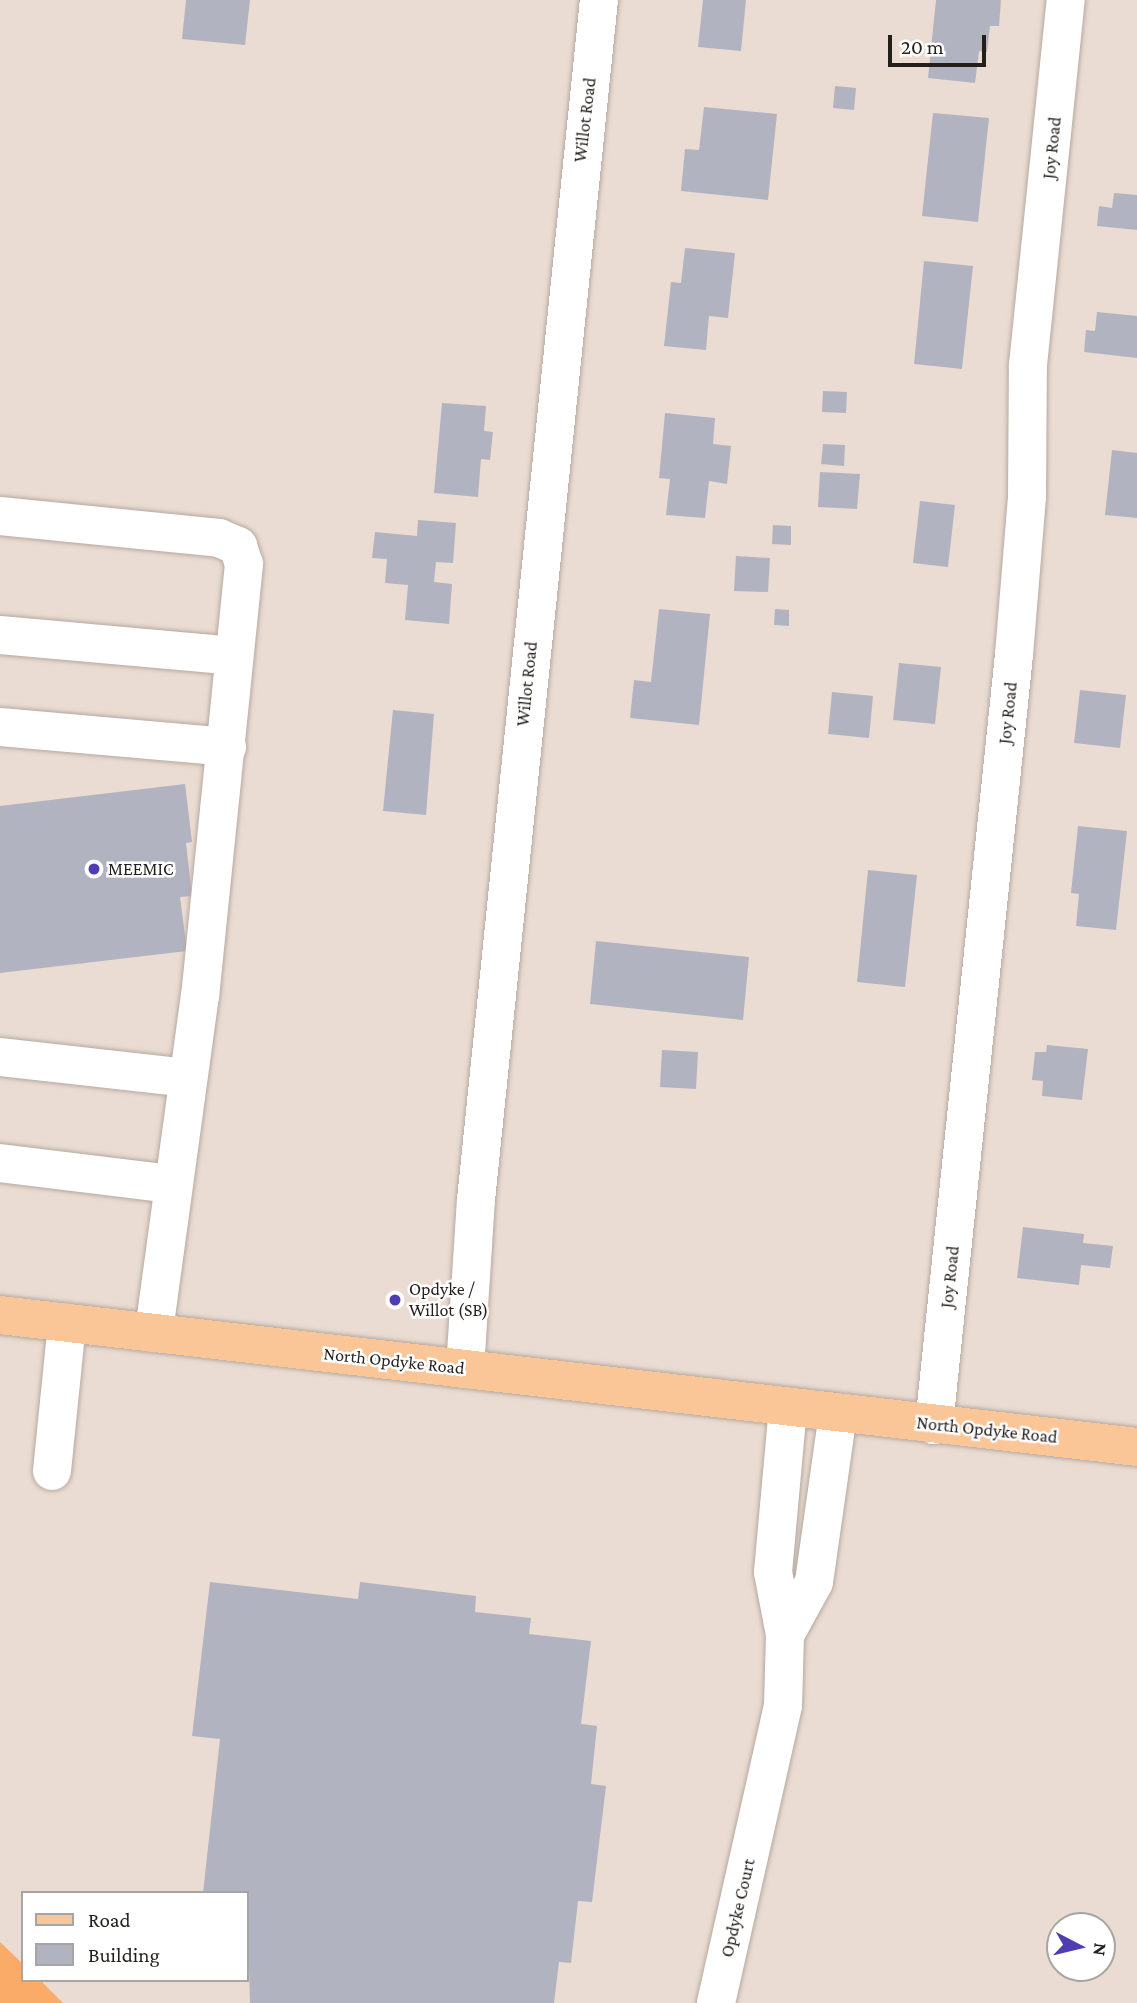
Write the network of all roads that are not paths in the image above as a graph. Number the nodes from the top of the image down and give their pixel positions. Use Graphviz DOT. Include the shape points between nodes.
graph roads {
  1 [pos="599,0"];
  2 [pos="1066,0"];
  3 [pos="0,516"];
  4 [pos="0,635"];
  5 [pos="234,656"];
  6 [pos="0,727"];
  7 [pos="226,747"];
  8 [pos="0,1057"];
  9 [pos="188,1078"];
  10 [pos="0,1163"];
  11 [pos="172,1184"];
  12 [pos="0,1315"];
  13 [pos="67,1323"];
  14 [pos="155,1333"];
  15 [pos="466,1369"];
  16 [pos="788,1407"];
  17 [pos="838,1413"];
  18 [pos="934,1424"];
  19 [pos="1137,1447"];
  20 [pos="52,1471"];
  21 [pos="785,1634"];
  22 [pos="716,2003"];
  1 -- 15 [label="street, Willot Road" via="476,1200"];
  2 -- 18 [label="street, Joy Road" via="1028,365 1027,496 1014,655"];
  3 -- 5 [label="street" via="219,538 238,546 244,564"];
  4 -- 5 [label="street"];
  5 -- 7 [label="street"];
  6 -- 7 [label="street"];
  7 -- 9 [label="street"];
  8 -- 9 [label="street"];
  9 -- 11 [label="street"];
  10 -- 11 [label="street"];
  11 -- 14 [label="street"];
  12 -- 13 [label="main road, North Opdyke Road"];
  13 -- 14 [label="main road, North Opdyke Road"];
  13 -- 20 [label="street"];
  14 -- 15 [label="main road, North Opdyke Road"];
  15 -- 16 [label="main road, North Opdyke Road"];
  16 -- 17 [label="main road, North Opdyke Road"];
  16 -- 21 [label="street" via="773,1572"];
  17 -- 18 [label="main road, North Opdyke Road"];
  17 -- 21 [label="street" via="814,1581"];
  18 -- 19 [label="main road, North Opdyke Road"];
  21 -- 22 [label="street, Opdyke Court" via="783,1706"];
}
